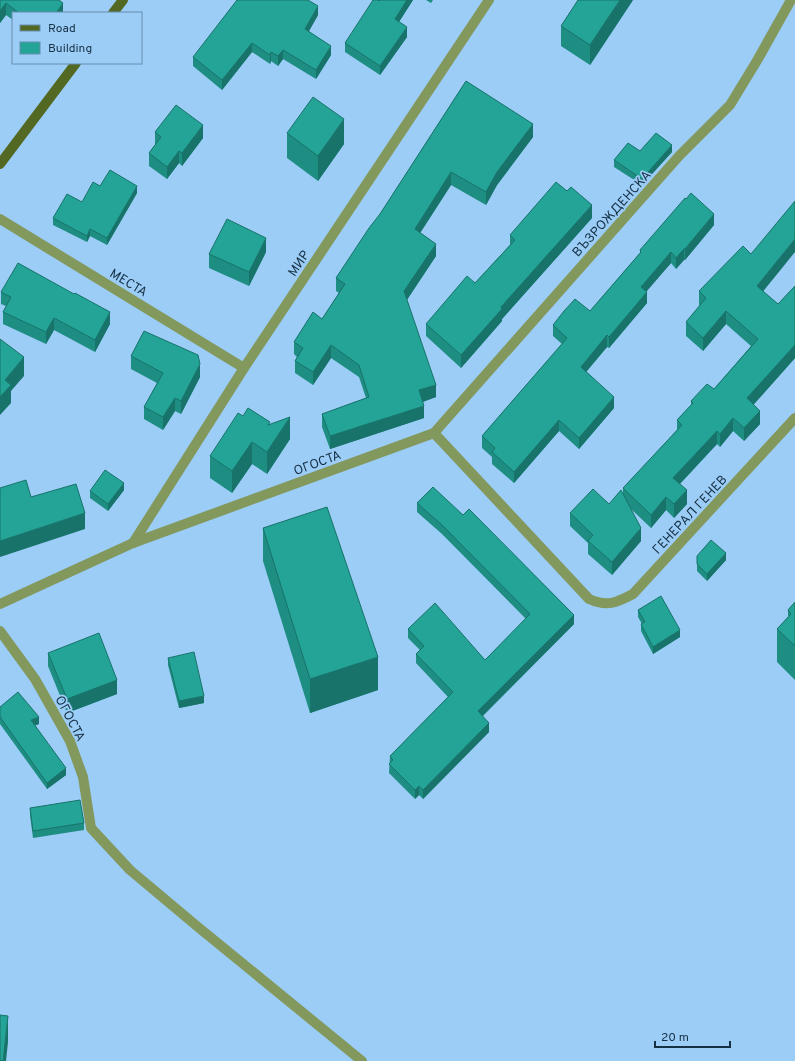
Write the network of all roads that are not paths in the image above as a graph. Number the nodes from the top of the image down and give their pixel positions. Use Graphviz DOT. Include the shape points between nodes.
graph roads {
  1 [pos="123,0"];
  2 [pos="489,0"];
  3 [pos="791,0"];
  4 [pos="114,12"];
  5 [pos="75,64"];
  6 [pos="0,164"];
  7 [pos="0,219"];
  8 [pos="244,368"];
  9 [pos="795,418"];
  10 [pos="434,433"];
  11 [pos="133,543"];
  12 [pos="0,604"];
  13 [pos="0,631"];
  14 [pos="362,1061"];
  1 -- 4 [label="main road"];
  2 -- 8 [label="street, МИР"];
  3 -- 10 [label="street, ВЪЗРОЖДЕНСКА" via="730,105 679,156"];
  5 -- 6 [label="main road"];
  7 -- 8 [label="street, МЕСТА"];
  8 -- 11 [label="street, МИР"];
  9 -- 10 [label="street, ГЕНЕРАЛ ГЕНЕВ" via="633,594 608,604 589,599"];
  10 -- 11 [label="street, ОГОСТА"];
  11 -- 12 [label="street, ОГОСТА"];
  13 -- 14 [label="street, ОГОСТА" via="35,679 70,741 83,777 91,828 130,870"];
}
